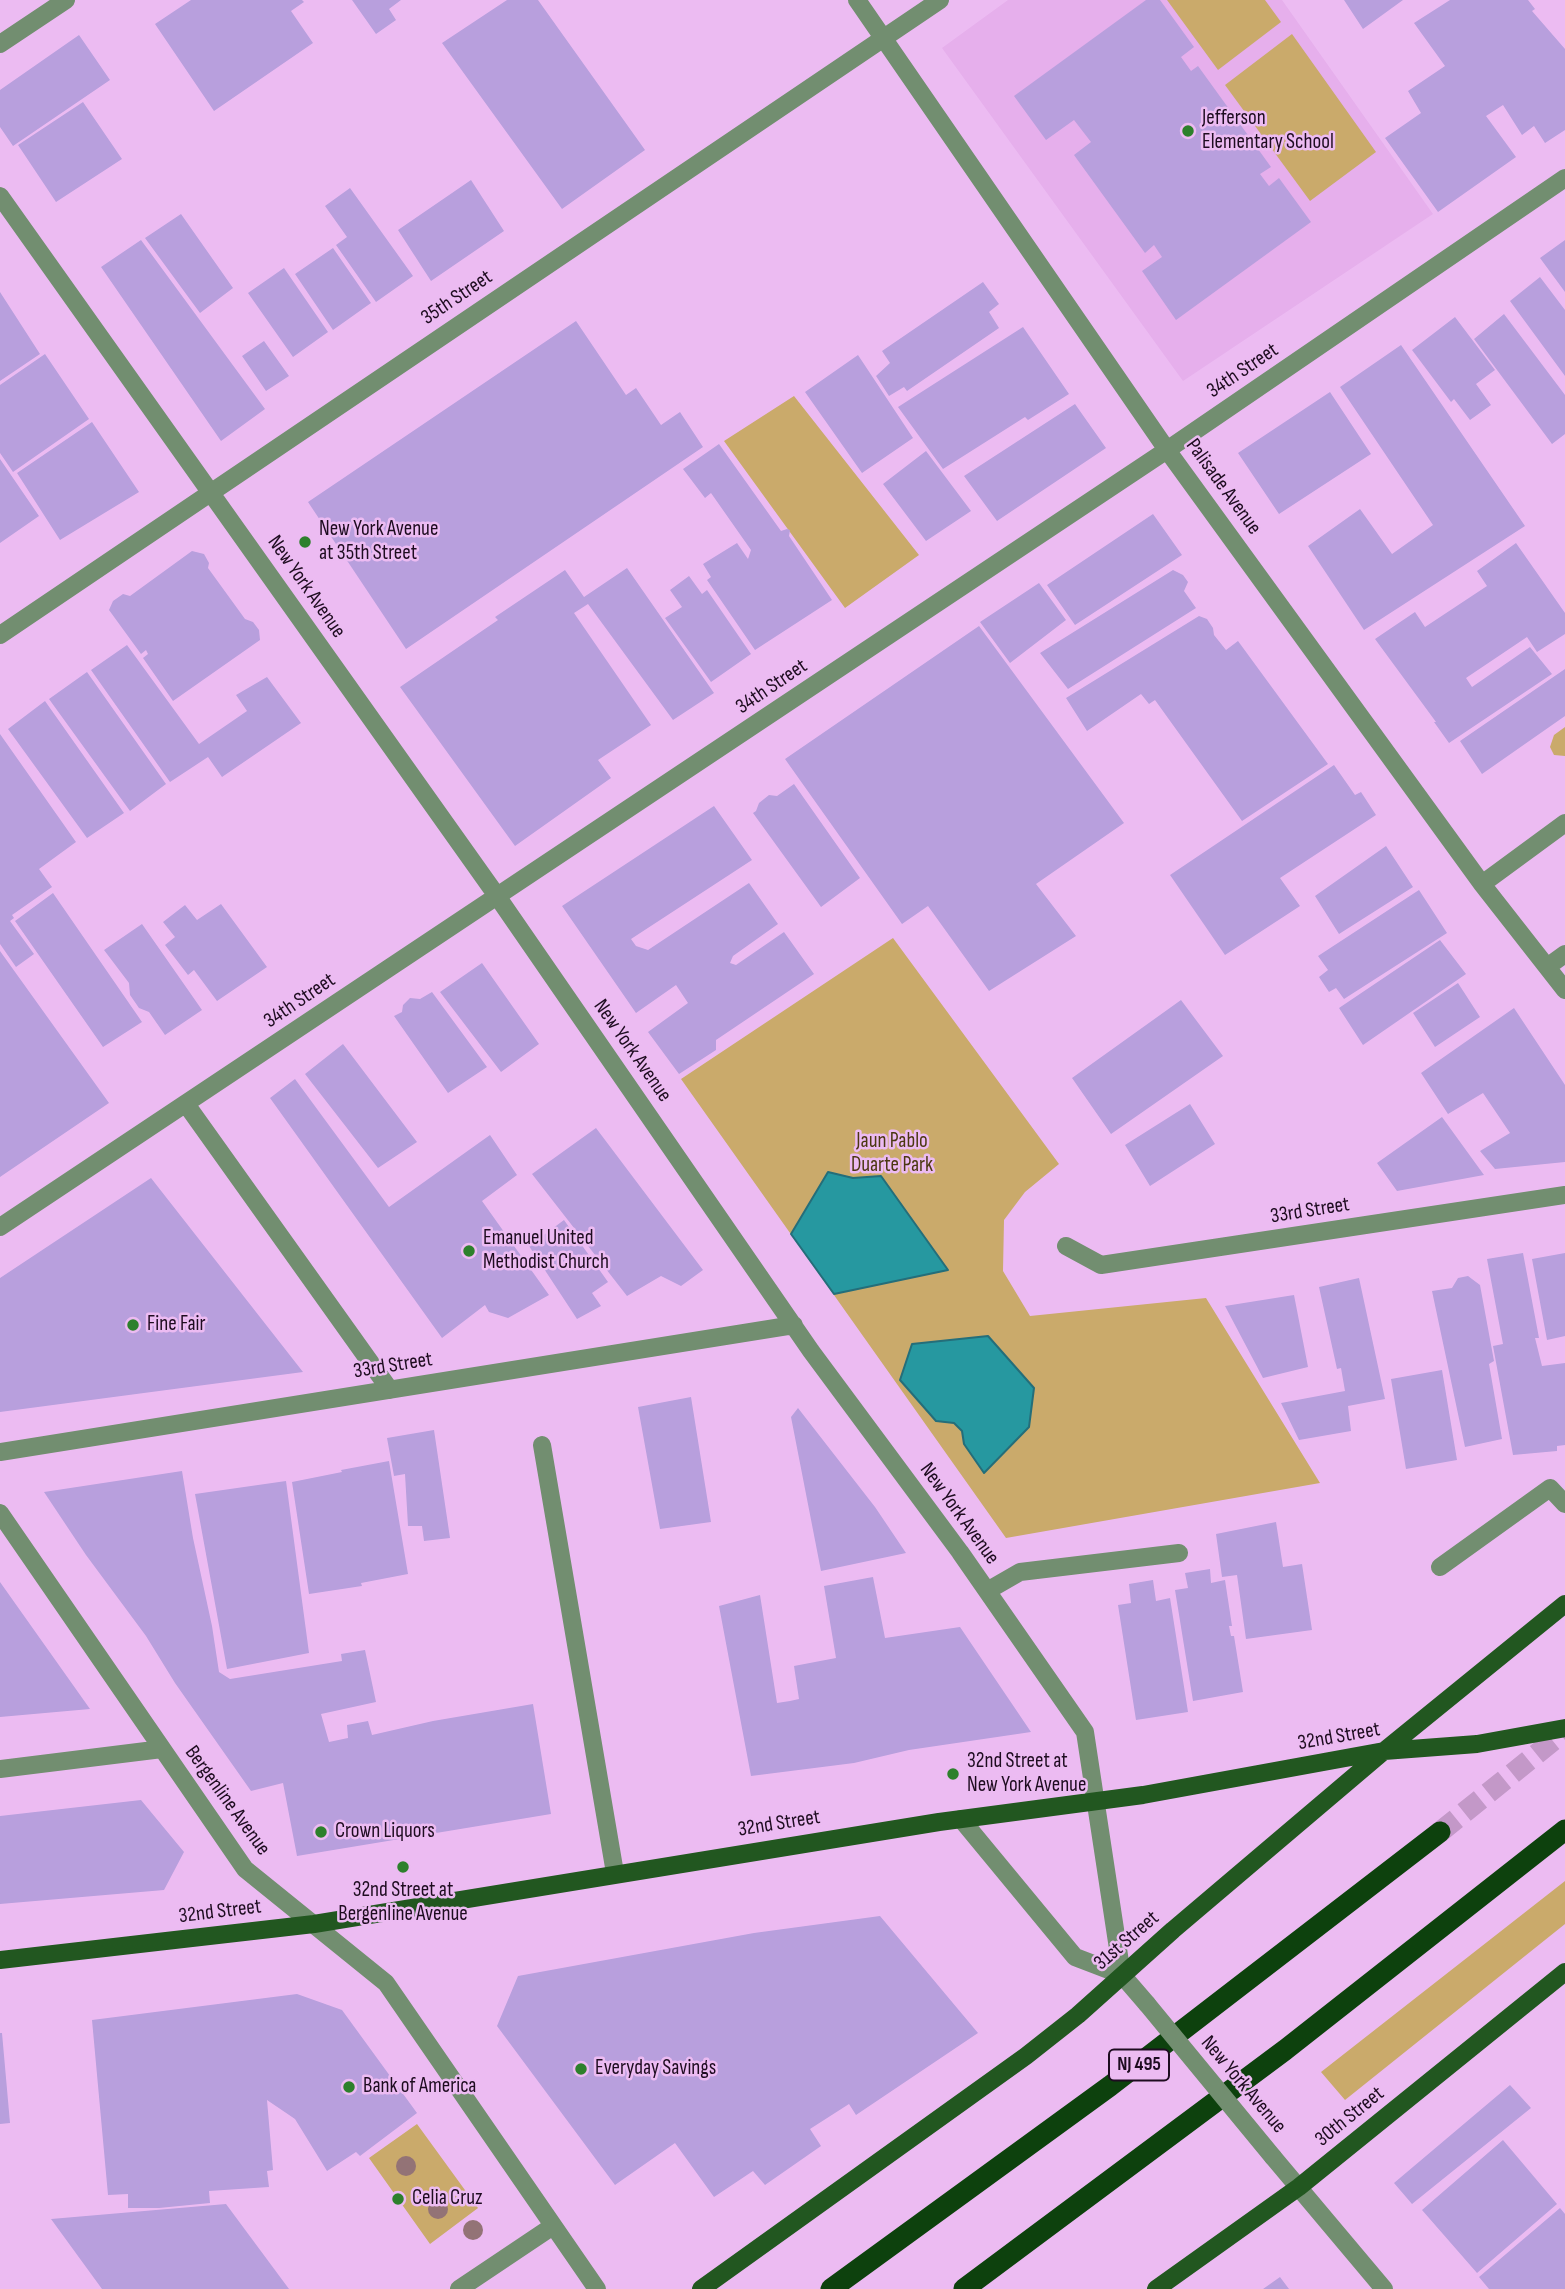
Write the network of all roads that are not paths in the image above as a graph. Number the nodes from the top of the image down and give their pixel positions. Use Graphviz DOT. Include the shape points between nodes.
graph roads {
  1 [pos="66,0"];
  2 [pos="857,0"];
  3 [pos="940,0"];
  4 [pos="885,38"];
  5 [pos="0,44"];
  6 [pos="1565,178"];
  7 [pos="0,196"];
  8 [pos="1167,450"];
  9 [pos="211,492"];
  10 [pos="0,635"];
  11 [pos="1565,824"];
  12 [pos="1482,884"];
  13 [pos="497,896"];
  14 [pos="1565,954"];
  15 [pos="1548,967"];
  16 [pos="1565,990"];
  17 [pos="186,1104"];
  18 [pos="1565,1195"];
  19 [pos="0,1227"];
  20 [pos="1066,1246"];
  21 [pos="794,1325"];
  22 [pos="390,1390"];
  23 [pos="542,1445"];
  24 [pos="0,1452"];
  25 [pos="1565,1504"];
  26 [pos="0,1513"];
  27 [pos="1179,1553"];
  28 [pos="1440,1567"];
  29 [pos="986,1591"];
  30 [pos="1565,1604"];
  31 [pos="1565,1728"];
  32 [pos="162,1749"];
  33 [pos="1384,1751"];
  34 [pos="0,1769"];
  35 [pos="1096,1802"];
  36 [pos="961,1819"];
  37 [pos="1565,1830"];
  38 [pos="1440,1832"];
  39 [pos="615,1873"];
  40 [pos="314,1924"];
  41 [pos="0,1960"];
  42 [pos="1565,1972"];
  43 [pos="1122,1975"];
  44 [pos="1298,2187"];
  45 [pos="553,2225"];
  46 [pos="459,2289"];
  47 [pos="597,2289"];
  48 [pos="701,2289"];
  49 [pos="831,2289"];
  50 [pos="964,2289"];
  51 [pos="1156,2289"];
  52 [pos="1384,2289"];
  1 -- 5 [label="street"];
  2 -- 4 [label="street, Palisade Avenue"];
  3 -- 4 [label="street, 35th Street"];
  4 -- 8 [label="street, Palisade Avenue"];
  4 -- 9 [label="street, 35th Street"];
  6 -- 8 [label="street, 34th Street"];
  7 -- 9 [label="street, New York Avenue"];
  8 -- 12 [label="street, Palisade Avenue"];
  8 -- 13 [label="street, 34th Street"];
  9 -- 10 [label="street, 35th Street"];
  9 -- 13 [label="street, New York Avenue"];
  11 -- 12 [label="street"];
  12 -- 15 [label="street, Palisade Avenue"];
  13 -- 17 [label="street, 34th Street"];
  13 -- 21 [label="street, New York Avenue"];
  14 -- 15 [label="street"];
  15 -- 16 [label="street, Palisade Avenue"];
  17 -- 19 [label="street, 34th Street"];
  17 -- 22 [label="street"];
  18 -- 20 [label="street, 33rd Street" via="1101,1265"];
  21 -- 22 [label="street, 33rd Street"];
  21 -- 29 [label="street, New York Avenue"];
  22 -- 24 [label="street, 33rd Street"];
  23 -- 39 [label="street"];
  25 -- 28 [label="street" via="1550,1488"];
  26 -- 32 [label="street, Bergenline Avenue"];
  27 -- 29 [label="street" via="1020,1572"];
  29 -- 35 [label="street, New York Avenue" via="1085,1732"];
  30 -- 33 [label="main road, 31st Street"];
  31 -- 33 [label="main road, 32nd Street" via="1477,1744"];
  32 -- 34 [label="street"];
  32 -- 40 [label="street, Bergenline Avenue" via="245,1869"];
  33 -- 35 [label="main road, 32nd Street"];
  33 -- 43 [label="main road, 31st Street"];
  35 -- 36 [label="main road, 32nd Street"];
  35 -- 43 [label="street, New York Avenue"];
  36 -- 39 [label="main road, 32nd Street"];
  36 -- 43 [label="street, New York Avenue" via="1075,1956"];
  37 -- 50 [label="highway" via="1285,2050"];
  38 -- 49 [label="highway, NJ 495" via="1110,2087"];
  39 -- 40 [label="main road, 32nd Street"];
  40 -- 41 [label="main road, 32nd Street"];
  40 -- 45 [label="street, Bergenline Avenue" via="386,1983"];
  42 -- 44 [label="main road, 30th Street"];
  43 -- 44 [label="street, New York Avenue, bridge"];
  43 -- 48 [label="main road, 31st Street" via="1026,2056"];
  44 -- 51 [label="main road, 30th Street"];
  44 -- 52 [label="street, New York Avenue"];
  45 -- 46 [label="street"];
  45 -- 47 [label="street, Bergenline Avenue"];
}
